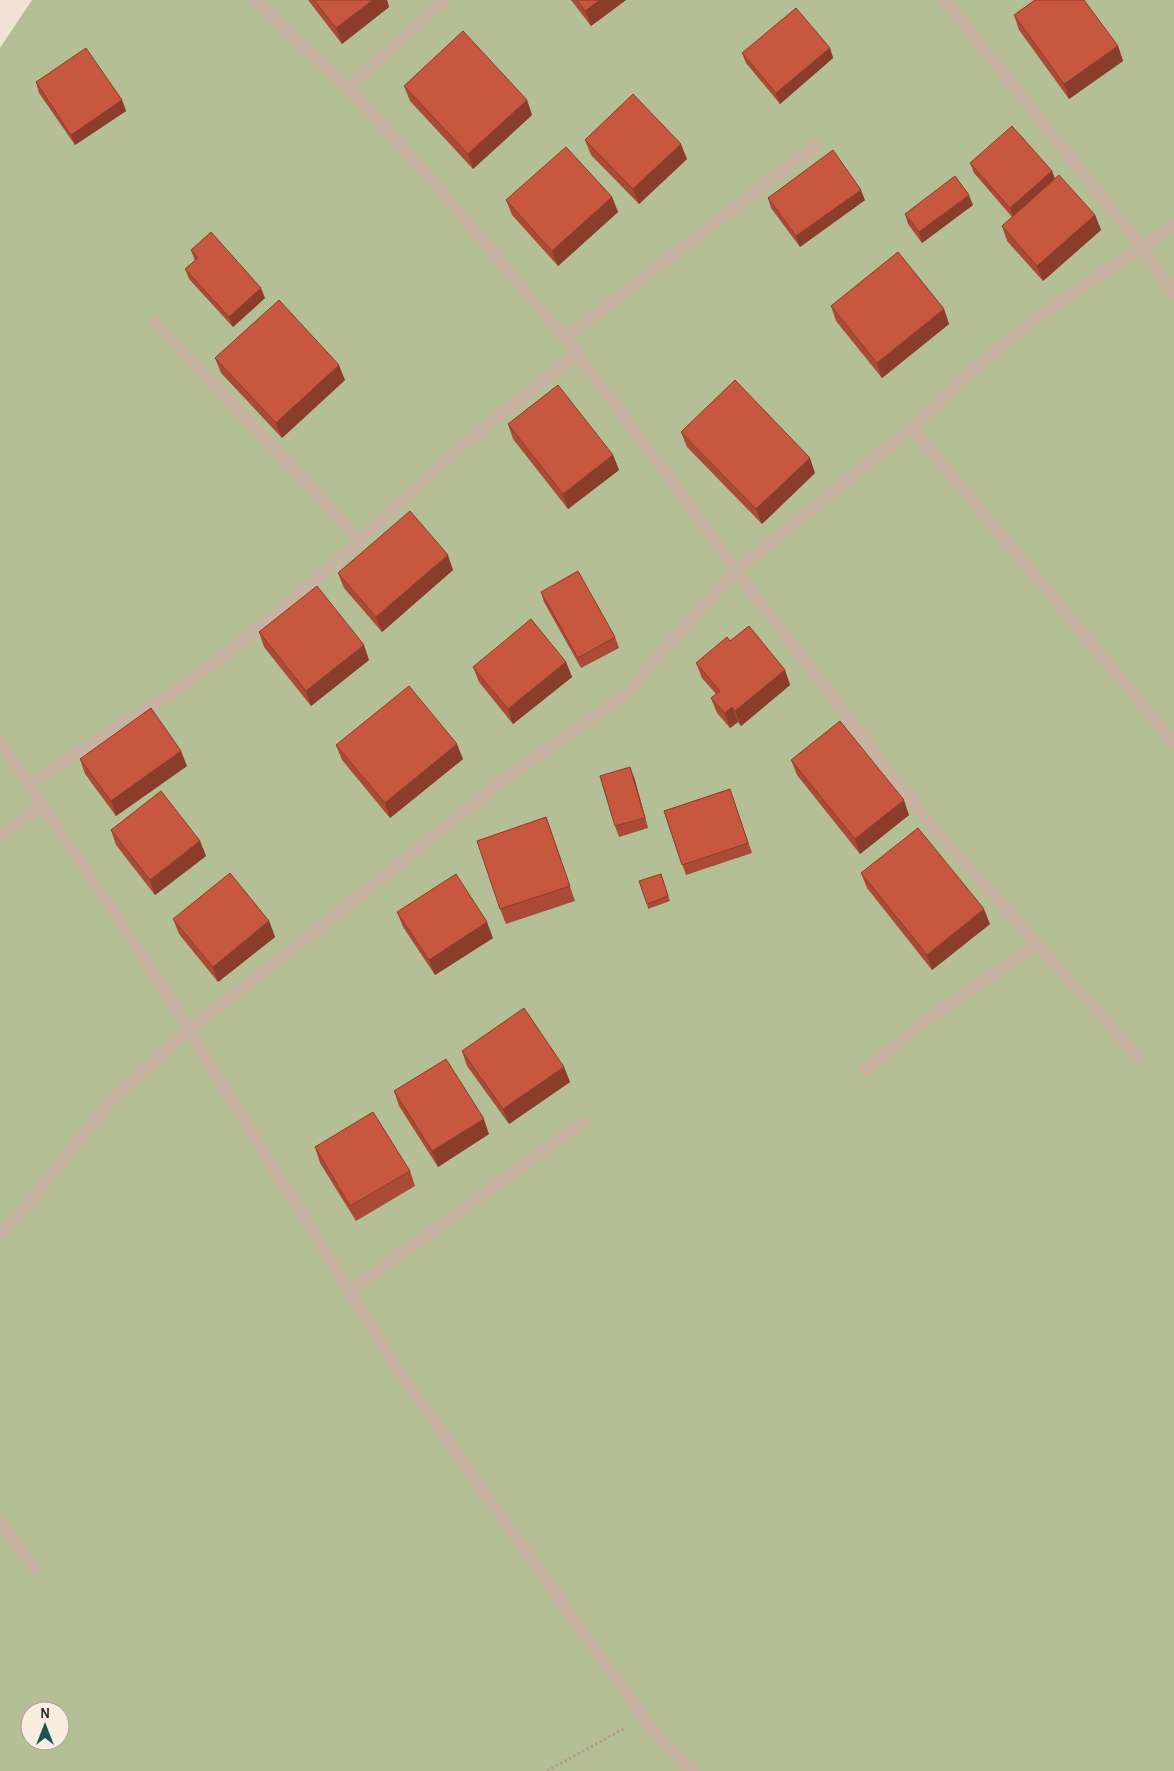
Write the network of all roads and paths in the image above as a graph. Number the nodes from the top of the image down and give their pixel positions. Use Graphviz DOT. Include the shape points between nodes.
graph roads {
  1 [pos="256,0"];
  2 [pos="445,0"];
  3 [pos="945,0"];
  4 [pos="348,88"];
  5 [pos="815,146"];
  6 [pos="1174,225"];
  7 [pos="1142,247"];
  8 [pos="1174,294"];
  9 [pos="156,323"];
  10 [pos="564,339"];
  11 [pos="577,353"];
  12 [pos="912,428"];
  13 [pos="360,540"];
  14 [pos="736,571"];
  15 [pos="0,742"];
  16 [pos="1174,743"];
  17 [pos="29,785"];
  18 [pos="43,806"];
  19 [pos="0,836"];
  20 [pos="1037,945"];
  21 [pos="189,1030"];
  22 [pos="1139,1058"];
  23 [pos="866,1070"];
  24 [pos="582,1123"];
  25 [pos="0,1234"];
  26 [pos="350,1291"];
  27 [pos="0,1522"];
  28 [pos="34,1568"];
  29 [pos="643,1718"];
  30 [pos="546,1771"];
  31 [pos="694,1771"];
  1 -- 4 [label="street"];
  2 -- 4 [label="street"];
  3 -- 7 [label="street"];
  4 -- 10 [label="street" via="434,182"];
  5 -- 10 [label="street"];
  6 -- 7 [label="street"];
  7 -- 8 [label="street"];
  7 -- 12 [label="street" via="1029,324 969,373"];
  9 -- 13 [label="street"];
  10 -- 11 [label="street"];
  11 -- 13 [label="street" via="463,445"];
  11 -- 14 [label="street"];
  12 -- 14 [label="street"];
  12 -- 16 [label="street"];
  13 -- 17 [label="street" via="260,627 192,680"];
  14 -- 20 [label="street" via="934,829"];
  14 -- 21 [label="street" via="628,693 498,784"];
  15 -- 17 [label="street"];
  17 -- 18 [label="street"];
  18 -- 19 [label="street"];
  18 -- 21 [label="street"];
  20 -- 22 [label="street"];
  20 -- 23 [label="street" via="925,1021"];
  21 -- 25 [label="street" via="112,1099"];
  21 -- 26 [label="street"];
  24 -- 26 [label="street"];
  26 -- 29 [label="street" via="400,1373"];
  27 -- 28 [label="street"];
  29 -- 30 [label="path"];
  29 -- 31 [label="street" via="667,1747"];
}
